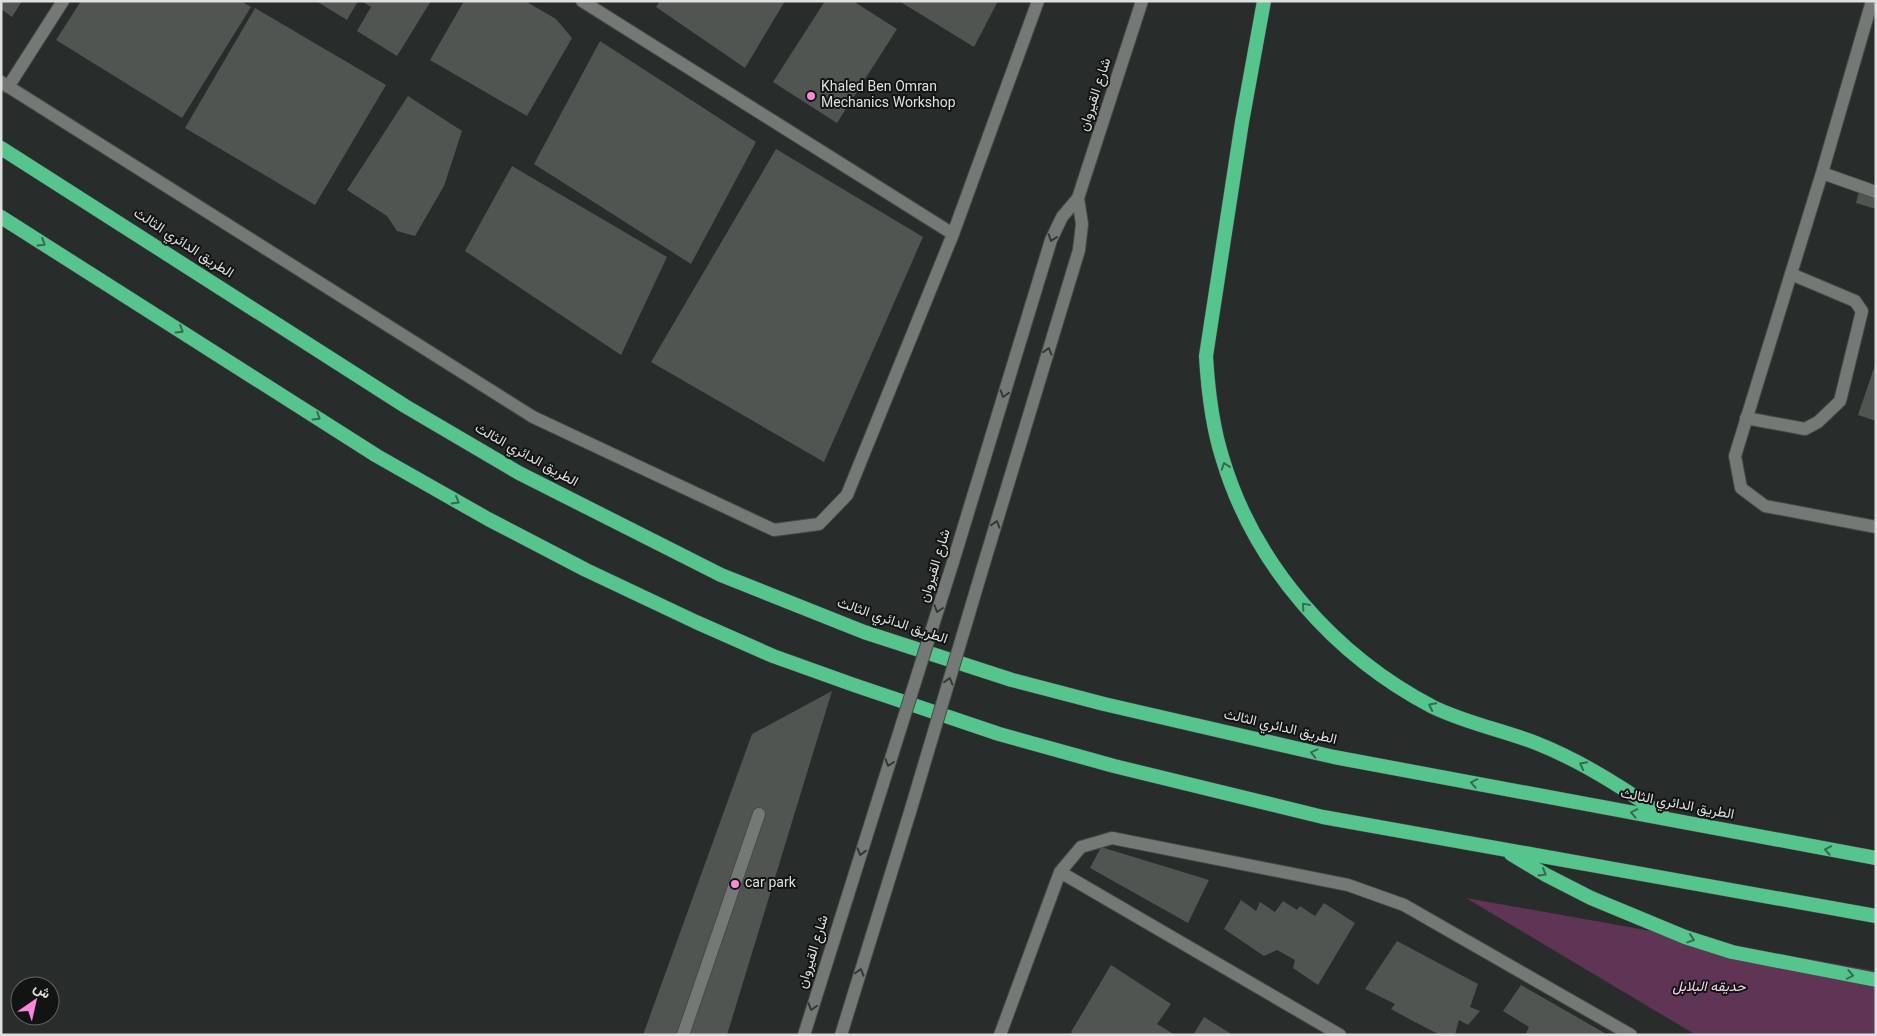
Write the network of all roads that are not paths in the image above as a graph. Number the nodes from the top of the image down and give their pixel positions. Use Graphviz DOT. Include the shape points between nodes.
graph roads {
  1 [pos="63,1"];
  2 [pos="582,1"];
  3 [pos="1038,1"];
  4 [pos="1142,1"];
  5 [pos="1264,1"];
  6 [pos="1872,1"];
  7 [pos="5,85"];
  8 [pos="1,148"];
  9 [pos="1822,173"];
  10 [pos="1876,192"];
  11 [pos="1078,198"];
  12 [pos="1,217"];
  13 [pos="953,234"];
  14 [pos="1791,274"];
  15 [pos="1746,418"];
  16 [pos="1876,527"];
  17 [pos="759,814"];
  18 [pos="1668,820"];
  19 [pos="1501,848"];
  20 [pos="1876,858"];
  21 [pos="1060,872"];
  22 [pos="1876,916"];
  23 [pos="1876,980"];
  24 [pos="683,1035"];
  25 [pos="804,1035"];
  26 [pos="841,1035"];
  27 [pos="1000,1035"];
  28 [pos="1340,1035"];
  29 [pos="1631,1035"];
  1 -- 7 [label="street"];
  2 -- 13 [label="street"];
  3 -- 13 [label="street"];
  4 -- 11 [label="street, شارع القيروان"];
  18 -- 5 [label="highway, one-way" via="1629,792 1562,754 1535,742 1472,724 1434,707 1364,664 1307,608 1266,555 1234,494 1222,460 1209,400 1206,356"];
  6 -- 9 [label="street"];
  7 -- 13 [label="street" via="532,417 774,530 819,524 847,496"];
  18 -- 8 [label="highway, الطريق الدائري الثالث, one-way" via="1334,757 1095,702 1012,680 864,632 721,575 519,473 405,406"];
  9 -- 10 [label="street"];
  9 -- 14 [label="street"];
  11 -- 25 [label="street, شارع القيروان, one-way, bridge" via="1062,217 1051,240"];
  26 -- 11 [label="street, شارع القيروان, one-way, bridge" via="1079,250 1082,224"];
  12 -- 19 [label="highway, one-way" via="377,456 586,570 773,656 999,734 1114,766 1323,817"];
  14 -- 15 [label="street"];
  14 -- 15 [label="street" via="1855,301 1862,312 1840,401 1818,422 1805,429"];
  15 -- 16 [label="street" via="1735,456 1741,488 1765,506"];
  17 -- 24 [label="street"];
  20 -- 18 [label="highway, الطريق الدائري الثالث, one-way"];
  19 -- 22 [label="highway"];
  19 -- 23 [label="highway, one-way" via="1591,898 1685,937 1732,952"];
  21 -- 27 [label="street"];
  21 -- 28 [label="street"];
  21 -- 29 [label="street" via="1081,847 1112,838 1348,885 1404,905"];
}
